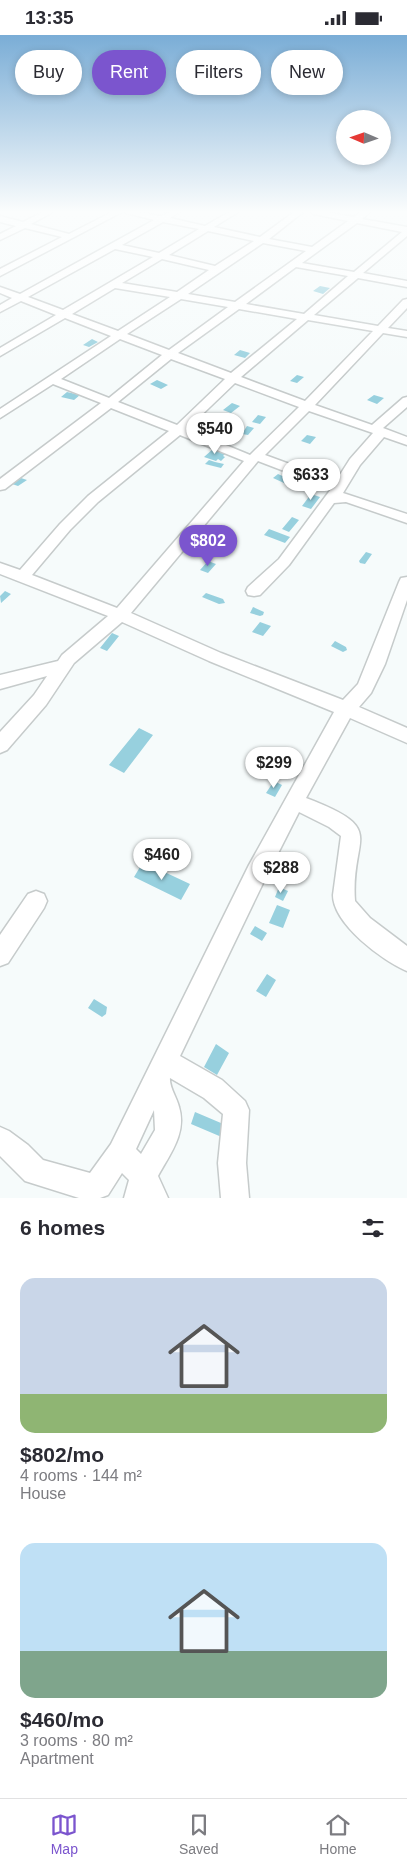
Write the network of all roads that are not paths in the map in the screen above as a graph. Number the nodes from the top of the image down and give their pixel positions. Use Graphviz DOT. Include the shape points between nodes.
graph roads {
  1 [pos="12,266"];
  2 [pos="77,266"];
  3 [pos="146,266"];
  4 [pos="204,266"];
  5 [pos="221,266"];
  6 [pos="291,266"];
  7 [pos="307,266"];
  8 [pos="366,266"];
  9 [pos="217,269"];
  10 [pos="0,273"];
  11 [pos="356,275"];
  12 [pos="407,284"];
  13 [pos="115,285"];
  14 [pos="0,290"];
  15 [pos="180,295"];
  16 [pos="18,298"];
  17 [pos="407,302"];
  18 [pos="239,306"];
  19 [pos="0,309"];
  20 [pos="63,315"];
  21 [pos="307,316"];
  22 [pos="380,329"];
  23 [pos="407,334"];
  24 [pos="118,335"];
  25 [pos="0,353"];
  26 [pos="169,355"];
  27 [pos="233,378"];
  28 [pos="51,379"];
  29 [pos="407,401"];
  30 [pos="111,403"];
  31 [pos="307,407"];
  32 [pos="0,414"];
  33 [pos="356,423"];
  34 [pos="378,430"];
  35 [pos="178,431"];
  36 [pos="407,441"];
  37 [pos="368,445"];
  38 [pos="254,458"];
  39 [pos="0,486"];
  40 [pos="336,492"];
  41 [pos="407,519"];
  42 [pos="0,568"];
  43 [pos="22,577"];
  44 [pos="407,581"];
  45 [pos="254,591"];
  46 [pos="120,615"];
  47 [pos="65,665"];
  48 [pos="0,682"];
  49 [pos="346,709"];
  50 [pos="407,736"];
  51 [pos="0,745"];
  52 [pos="295,802"];
  53 [pos="36,901"];
  54 [pos="0,955"];
  55 [pos="407,960"];
  56 [pos="160,1070"];
  57 [pos="0,1140"];
  58 [pos="120,1153"];
  59 [pos="145,1190"];
  60 [pos="84,1193"];
  61 [pos="235,1198"];
  1 -- 10 [label="street"];
  2 -- 16 [label="street"];
  3 -- 13 [label="street"];
  4 -- 9 [label="street"];
  5 -- 9 [label="street"];
  6 -- 18 [label="street"];
  7 -- 11 [label="street"];
  8 -- 11 [label="street"];
  9 -- 15 [label="street"];
  11 -- 12 [label="street"];
  11 -- 21 [label="street"];
  13 -- 15 [label="street"];
  13 -- 20 [label="street"];
  14 -- 16 [label="street"];
  15 -- 18 [label="street"];
  15 -- 24 [label="street"];
  16 -- 19 [label="street"];
  16 -- 20 [label="street"];
  17 -- 22 [label="street"];
  18 -- 21 [label="street"];
  18 -- 26 [label="street"];
  20 -- 24 [label="street"];
  20 -- 25 [label="street"];
  21 -- 22 [label="street"];
  21 -- 27 [label="street"];
  22 -- 23 [label="street"];
  22 -- 31 [label="street"];
  24 -- 26 [label="street"];
  24 -- 28 [label="street"];
  26 -- 27 [label="street"];
  26 -- 30 [label="street"];
  27 -- 31 [label="street"];
  27 -- 35 [label="street"];
  28 -- 30 [label="street"];
  28 -- 32 [label="street"];
  29 -- 34 [label="street"];
  30 -- 35 [label="street"];
  30 -- 39 [label="street"];
  31 -- 33 [label="street"];
  31 -- 38 [label="street"];
  33 -- 34 [label="street"];
  33 -- 37 [label="street"];
  34 -- 36 [label="street"];
  34 -- 37 [label="street"];
  35 -- 38 [label="street"];
  35 -- 43 [label="street" via="93,499"];
  37 -- 40 [label="street"];
  38 -- 40 [label="street"];
  38 -- 46 [label="street"];
  40 -- 41 [label="street"];
  40 -- 45 [label="street" via="284,562"];
  42 -- 43 [label="street"];
  43 -- 46 [label="street"];
  44 -- 49 [label="street" via="365,688"];
  46 -- 47 [label="street" via="80,647"];
  46 -- 49 [label="street"];
  47 -- 48 [label="street"];
  47 -- 51 [label="street" via="40,700"];
  49 -- 50 [label="street"];
  49 -- 52 [label="street"];
  52 -- 55 [label="street" via="329,816 350,831 344,901 352,916"];
  52 -- 56 [label="street"];
  53 -- 54 [label="street"];
  56 -- 58 [label="street"];
  56 -- 59 [label="street" via="170,1125"];
  56 -- 61 [label="street" via="208,1086 236,1110 232,1163"];
  57 -- 60 [label="street" via="35,1171"];
  58 -- 59 [label="street"];
  58 -- 60 [label="street" via="98,1185"];
}
